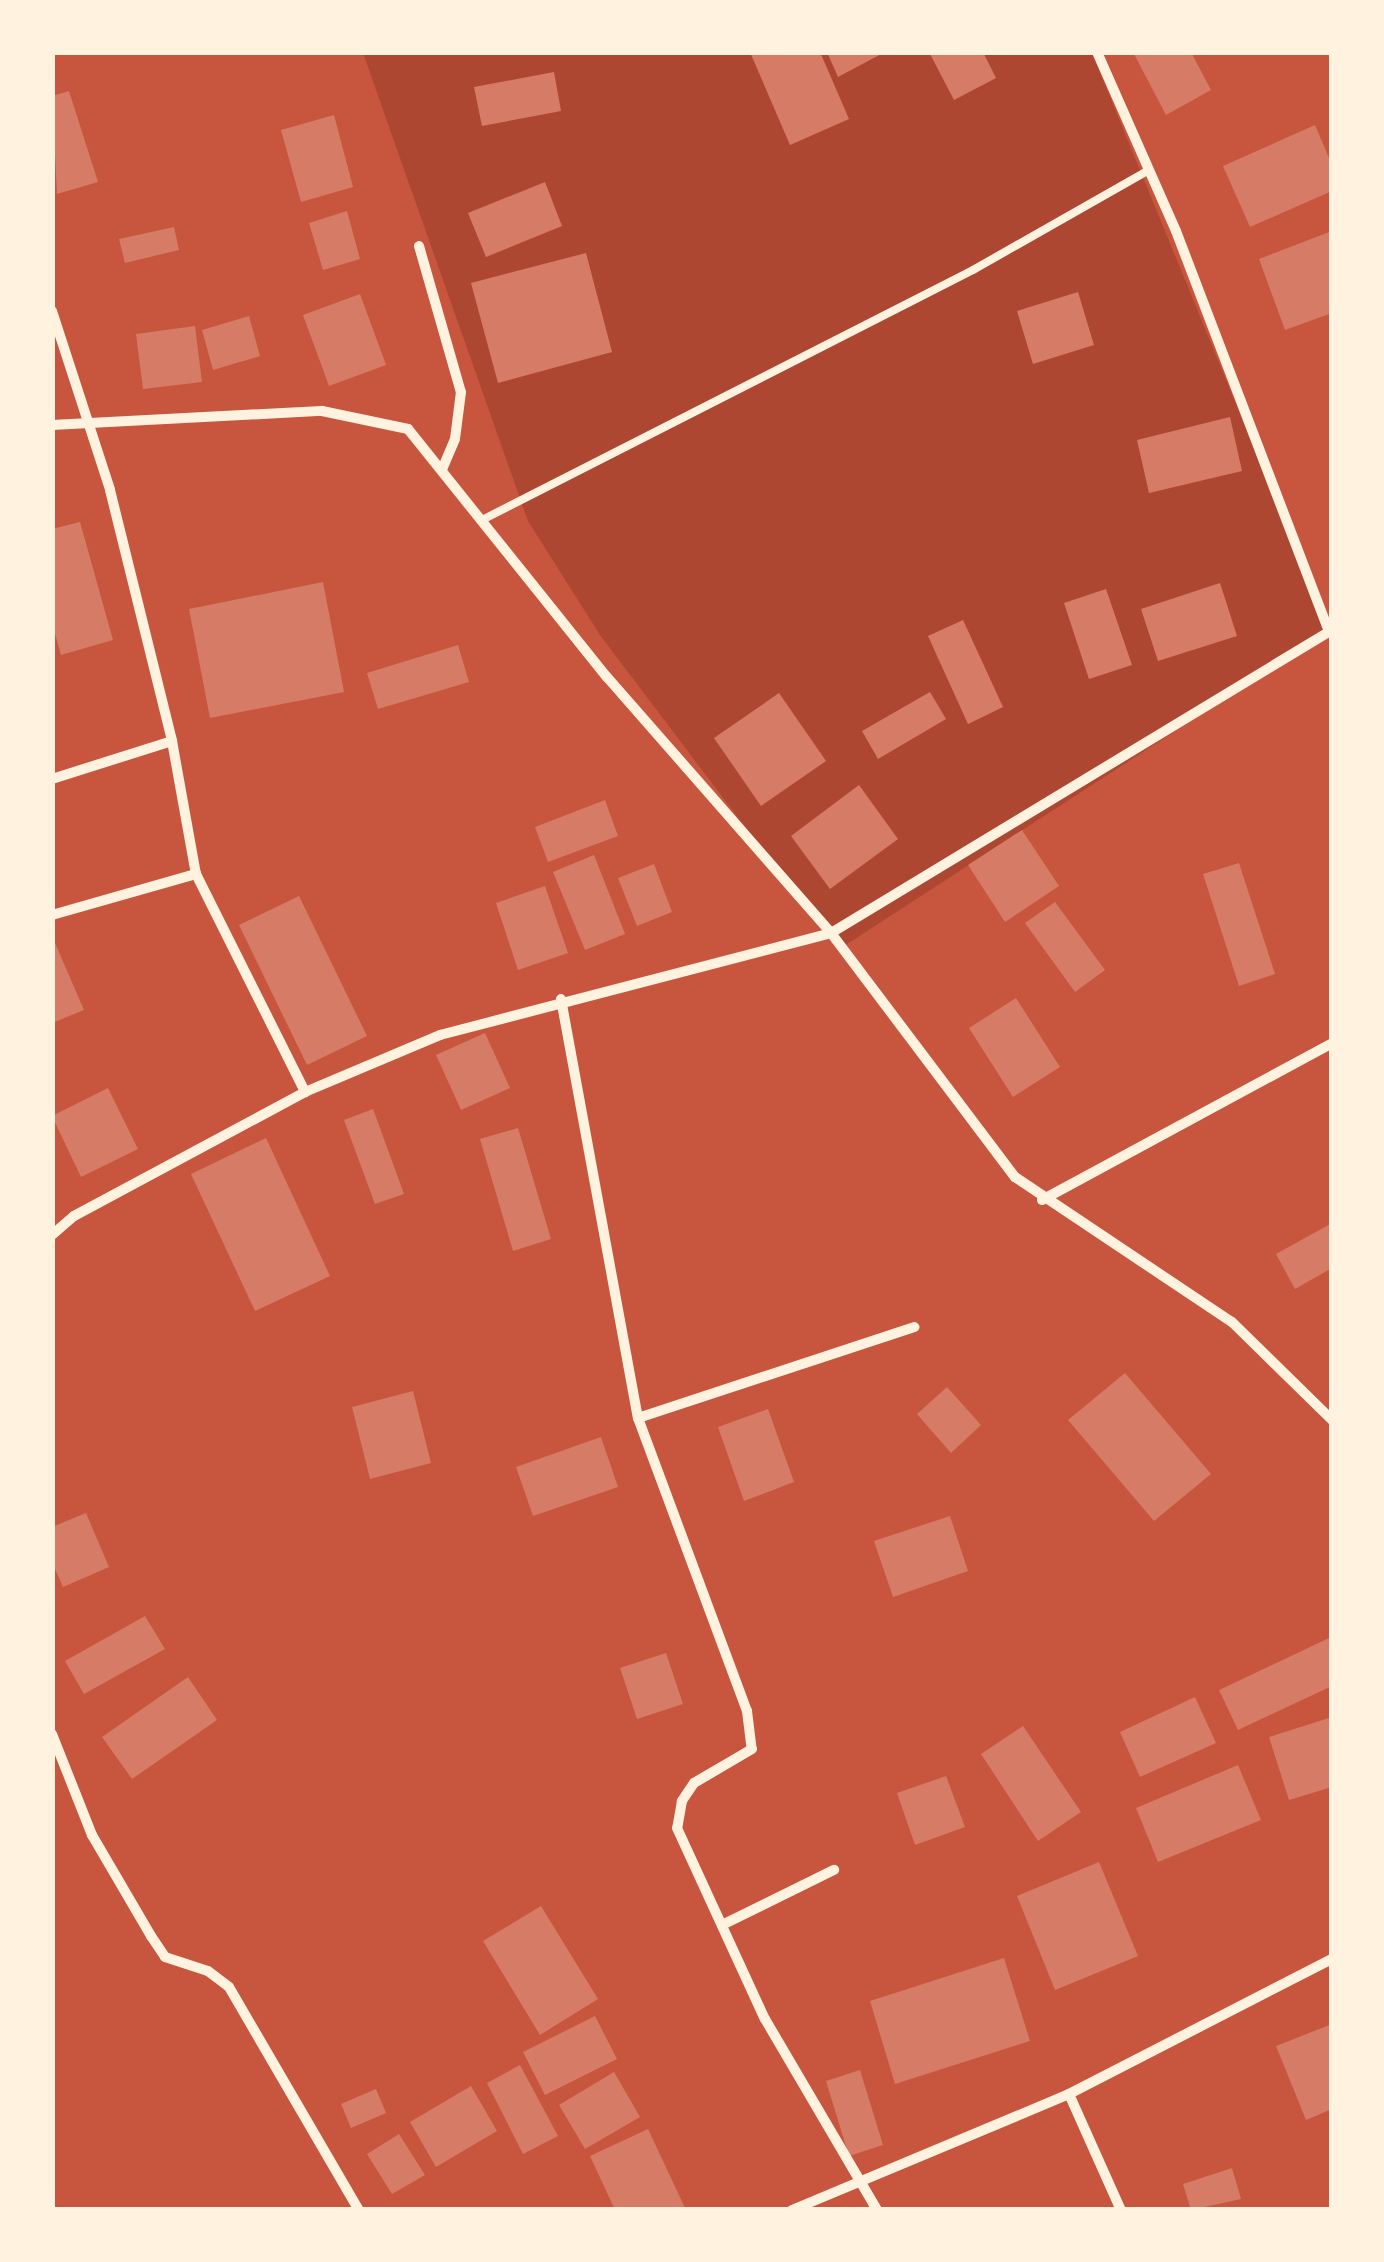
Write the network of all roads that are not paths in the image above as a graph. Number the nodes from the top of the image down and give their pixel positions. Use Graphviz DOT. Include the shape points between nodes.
graph roads {
  1 [pos="1098,52"];
  2 [pos="1149,170"];
  3 [pos="418,246"];
  4 [pos="52,311"];
  5 [pos="92,424"];
  6 [pos="52,425"];
  7 [pos="442,469"];
  8 [pos="482,520"];
  9 [pos="1330,630"];
  10 [pos="172,740"];
  11 [pos="52,779"];
  12 [pos="196,874"];
  13 [pos="52,915"];
  14 [pos="831,933"];
  15 [pos="561,999"];
  16 [pos="1332,1043"];
  17 [pos="305,1092"];
  18 [pos="1042,1200"];
  19 [pos="52,1235"];
  20 [pos="914,1327"];
  21 [pos="638,1418"];
  22 [pos="1332,1420"];
  23 [pos="52,1734"];
  24 [pos="834,1870"];
  25 [pos="722,1926"];
  26 [pos="1332,1959"];
  27 [pos="1069,2094"];
  28 [pos="861,2184"];
  29 [pos="358,2210"];
  30 [pos="792,2210"];
  31 [pos="877,2210"];
  32 [pos="1122,2210"];
  1 -- 2 [label="street"];
  2 -- 8 [label="lane" via="973,270"];
  2 -- 9 [label="street"];
  3 -- 7 [label="street" via="460,392 455,440"];
  4 -- 5 [label="street"];
  5 -- 6 [label="street"];
  5 -- 7 [label="street" via="336,413 408,429"];
  5 -- 10 [label="street"];
  7 -- 8 [label="street"];
  8 -- 14 [label="street" via="607,677"];
  9 -- 14 [label="street"];
  10 -- 11 [label="street"];
  10 -- 12 [label="street"];
  12 -- 13 [label="street"];
  12 -- 17 [label="street"];
  14 -- 15 [label="street" via="671,980"];
  14 -- 18 [label="street" via="1015,1176"];
  15 -- 17 [label="street" via="440,1035"];
  15 -- 21 [label="street"];
  16 -- 18 [label="street"];
  17 -- 19 [label="street" via="74,1216"];
  18 -- 22 [label="street" via="1232,1322"];
  20 -- 21 [label="street"];
  21 -- 25 [label="street" via="747,1711 752,1749 694,1783 682,1800 678,1828"];
  23 -- 29 [label="street" via="92,1835 150,1936 165,1957 208,1971 228,1988"];
  24 -- 25 [label="street"];
  25 -- 28 [label="street" via="765,2019"];
  26 -- 27 [label="street"];
  27 -- 28 [label="street"];
  27 -- 32 [label="street"];
  28 -- 30 [label="street"];
  28 -- 31 [label="street"];
}
